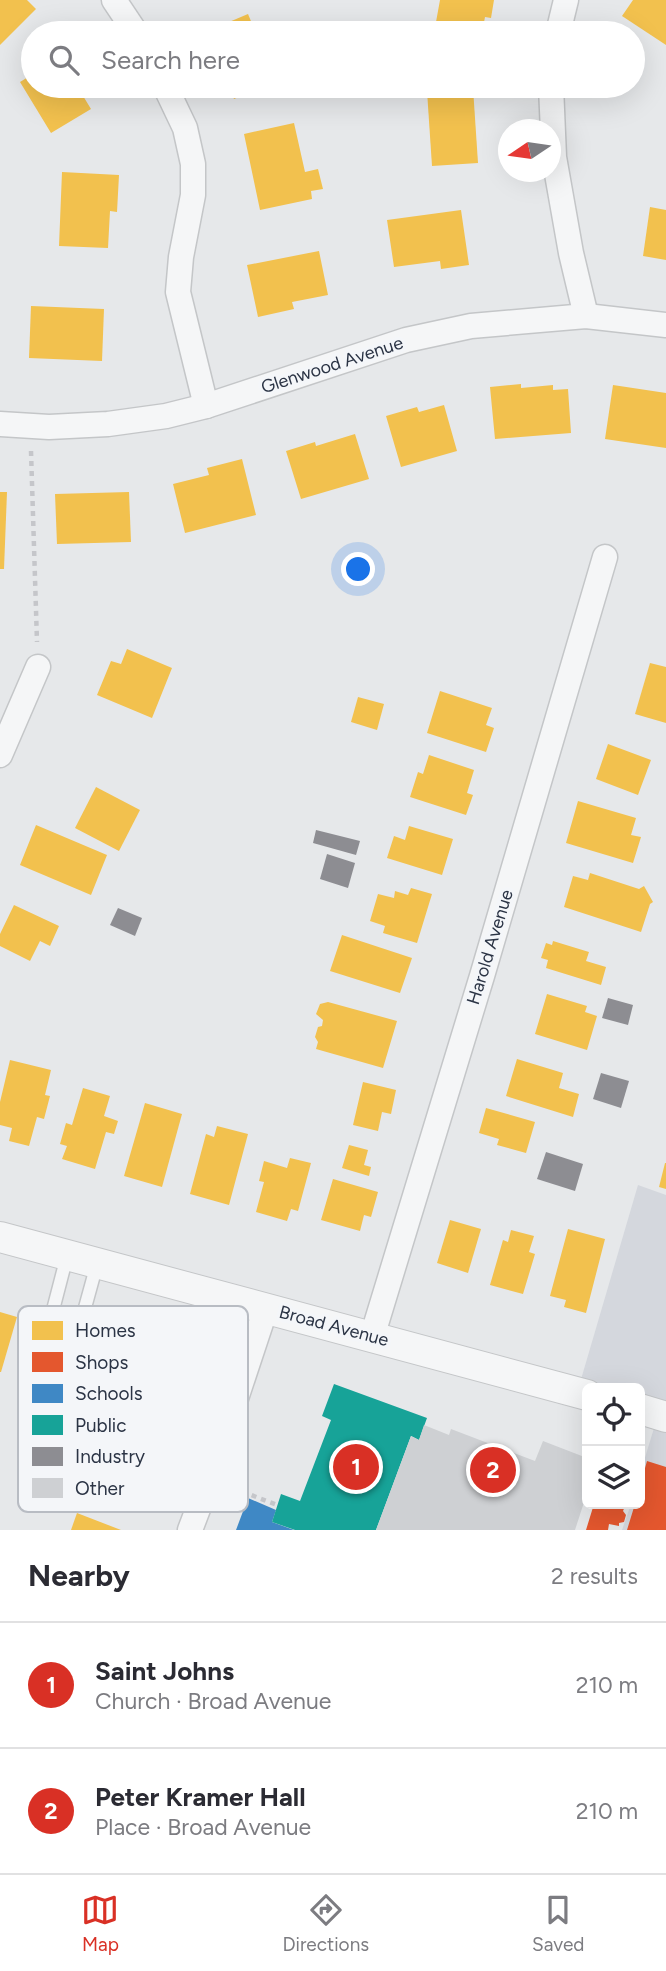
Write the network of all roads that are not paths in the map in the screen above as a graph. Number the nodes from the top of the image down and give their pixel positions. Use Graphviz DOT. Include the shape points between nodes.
graph roads {
  1 [pos="114,0"];
  2 [pos="566,0"];
  3 [pos="128,21"];
  4 [pos="561,21"];
  5 [pos="171,98"];
  6 [pos="552,98"];
  7 [pos="586,316"];
  8 [pos="666,325"];
  9 [pos="206,406"];
  10 [pos="0,424"];
  11 [pos="605,557"];
  12 [pos="38,667"];
  13 [pos="0,755"];
  14 [pos="0,1237"];
  15 [pos="67,1256"];
  16 [pos="97,1264"];
  17 [pos="54,1306"];
  18 [pos="85,1306"];
  19 [pos="266,1308"];
  20 [pos="372,1337"];
  21 [pos="248,1362"];
  22 [pos="582,1394"];
  23 [pos="645,1411"];
  24 [pos="666,1417"];
  25 [pos="197,1512"];
  26 [pos="190,1530"];
  1 -- 3 [label="street"];
  2 -- 4 [label="street"];
  5 -- 9 [label="street" via="185,128 193,164 193,195 177,292"];
  6 -- 7 [label="street" via="554,157"];
  7 -- 8 [label="street, Glenwood Avenue"];
  7 -- 9 [label="street, Glenwood Avenue" via="471,326 406,340"];
  9 -- 10 [label="street, Glenwood Avenue" via="108,424"];
  11 -- 20 [label="street, Harold Avenue"];
  12 -- 13 [label="street"];
  14 -- 15 [label="street, Broad Avenue"];
  15 -- 16 [label="street, Broad Avenue"];
  15 -- 17 [label="lane"];
  16 -- 18 [label="lane"];
  16 -- 19 [label="street, Broad Avenue"];
  19 -- 20 [label="street, Broad Avenue"];
  19 -- 21 [label="street"];
  20 -- 22 [label="street, Broad Avenue"];
  23 -- 24 [label="street"];
  25 -- 26 [label="street"];
}
